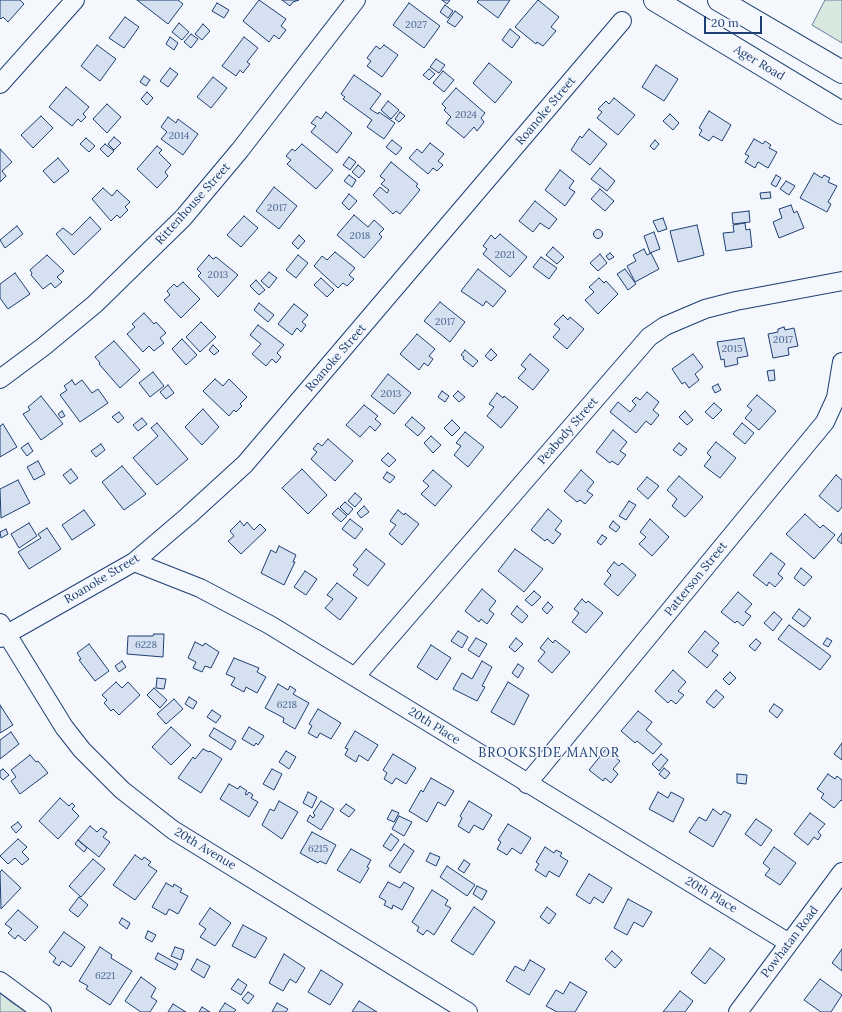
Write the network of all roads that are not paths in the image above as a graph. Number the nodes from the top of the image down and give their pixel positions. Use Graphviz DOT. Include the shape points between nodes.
graph roads {
  1 [pos="75,0"];
  2 [pos="356,0"];
  3 [pos="655,0"];
  4 [pos="719,0"];
  5 [pos="622,21"];
  6 [pos="842,72"];
  7 [pos="0,84"];
  8 [pos="842,113"];
  9 [pos="842,281"];
  10 [pos="842,362"];
  11 [pos="0,379"];
  12 [pos="134,562"];
  13 [pos="2,632"];
  14 [pos="355,677"];
  15 [pos="527,784"];
  16 [pos="842,872"];
  17 [pos="789,943"];
  18 [pos="0,981"];
  19 [pos="42,1012"];
  20 [pos="468,1012"];
  21 [pos="738,1012"];
  1 -- 7 [label="street"];
  2 -- 11 [label="street, Rittenhouse Street" via="240,150 183,218 95,304"];
  3 -- 8 [label="main road, Ager Road"];
  4 -- 6 [label="main road"];
  5 -- 12 [label="street, Roanoke Street" via="246,464"];
  9 -- 14 [label="street, Peabody Street" via="705,309 665,326 649,337"];
  10 -- 15 [label="street, Patterson Street" via="836,398 825,422"];
  12 -- 13 [label="street, Roanoke Street"];
  12 -- 14 [label="street, 20th Place" via="206,591 270,625"];
  13 -- 20 [label="street, 20th Avenue" via="64,727 82,750 122,790 173,830"];
  14 -- 15 [label="street, 20th Place"];
  15 -- 17 [label="street, 20th Place"];
  16 -- 17 [label="street, Powhatan Road"];
  17 -- 21 [label="street, Powhatan Road"];
  18 -- 19 [label="street"];
}
